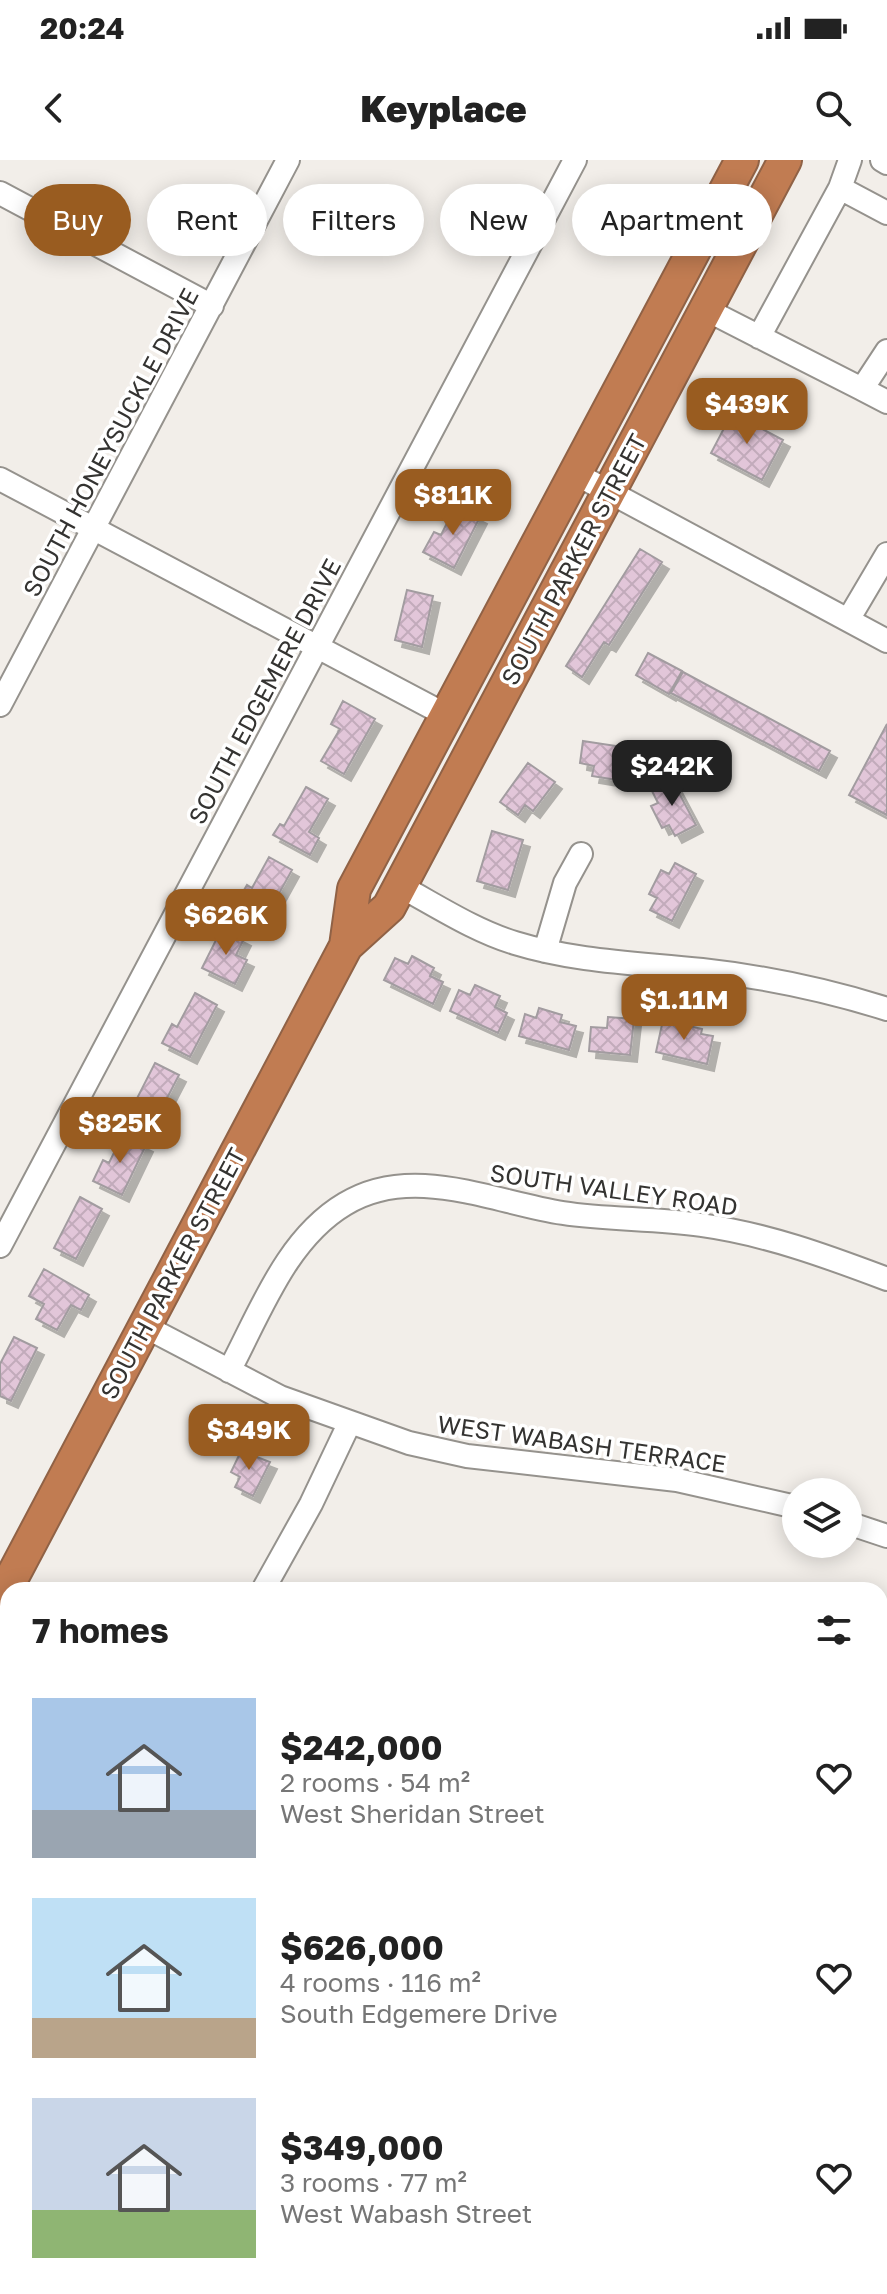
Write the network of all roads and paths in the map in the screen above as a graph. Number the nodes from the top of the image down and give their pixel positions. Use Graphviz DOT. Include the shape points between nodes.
graph roads {
  1 [pos="288,160"];
  2 [pos="575,160"];
  3 [pos="742,160"];
  4 [pos="785,160"];
  5 [pos="850,160"];
  6 [pos="840,188"];
  7 [pos="0,193"];
  8 [pos="887,213"];
  9 [pos="212,306"];
  10 [pos="705,309"];
  11 [pos="759,337"];
  12 [pos="887,351"];
  13 [pos="862,389"];
  14 [pos="887,402"];
  15 [pos="576,474"];
  16 [pos="0,479"];
  17 [pos="609,492"];
  18 [pos="93,528"];
  19 [pos="887,554"];
  20 [pos="848,620"];
  21 [pos="887,641"];
  22 [pos="317,647"];
  23 [pos="0,705"];
  24 [pos="446,715"];
  25 [pos="581,854"];
  26 [pos="400,886"];
  27 [pos="346,946"];
  28 [pos="545,951"];
  29 [pos="887,1009"];
  30 [pos="0,1246"];
  31 [pos="887,1279"];
  32 [pos="144,1326"];
  33 [pos="229,1371"];
  34 [pos="349,1424"];
  35 [pos="782,1504"];
  36 [pos="862,1528"];
  37 [pos="887,1536"];
  38 [pos="9,1582"];
  39 [pos="267,1582"];
  1 -- 9 [label="street, SOUTH HONEYSUCKLE DRIVE"];
  2 -- 22 [label="street, SOUTH EDGEMERE DRIVE"];
  3 -- 15 [label="highway, SOUTH PARKER STREET"];
  4 -- 10 [label="highway, SOUTH PARKER STREET"];
  5 -- 6 [label="street"];
  6 -- 8 [label="street"];
  6 -- 11 [label="street"];
  7 -- 9 [label="street"];
  9 -- 18 [label="street, SOUTH HONEYSUCKLE DRIVE"];
  10 -- 11 [label="street"];
  10 -- 17 [label="highway, SOUTH PARKER STREET"];
  11 -- 13 [label="street"];
  12 -- 13 [label="street"];
  13 -- 14 [label="street"];
  15 -- 17 [label="street"];
  15 -- 24 [label="highway, SOUTH PARKER STREET"];
  16 -- 18 [label="street"];
  17 -- 20 [label="street"];
  17 -- 26 [label="highway, SOUTH PARKER STREET"];
  18 -- 22 [label="street"];
  18 -- 23 [label="street, SOUTH HONEYSUCKLE DRIVE"];
  19 -- 20 [label="street"];
  20 -- 21 [label="street"];
  22 -- 24 [label="street"];
  22 -- 30 [label="street, SOUTH EDGEMERE DRIVE"];
  24 -- 27 [label="highway, SOUTH PARKER STREET" via="354,889"];
  25 -- 28 [label="street" via="565,883"];
  26 -- 27 [label="highway, SOUTH PARKER STREET" via="389,907"];
  26 -- 28 [label="street" via="473,926"];
  27 -- 32 [label="highway, SOUTH PARKER STREET"];
  28 -- 29 [label="street" via="593,962 750,976"];
  31 -- 33 [label="street, SOUTH VALLEY ROAD" via="785,1243 726,1229 569,1214 425,1185 391,1187 346,1203 298,1245"];
  32 -- 33 [label="street, WEST WABASH TERRACE"];
  32 -- 38 [label="highway, SOUTH PARKER STREET"];
  33 -- 34 [label="street, WEST WABASH TERRACE"];
  34 -- 35 [label="street, WEST WABASH TERRACE" via="467,1456 677,1480"];
  34 -- 39 [label="street"];
  36 -- 37 [label="street"];
}
